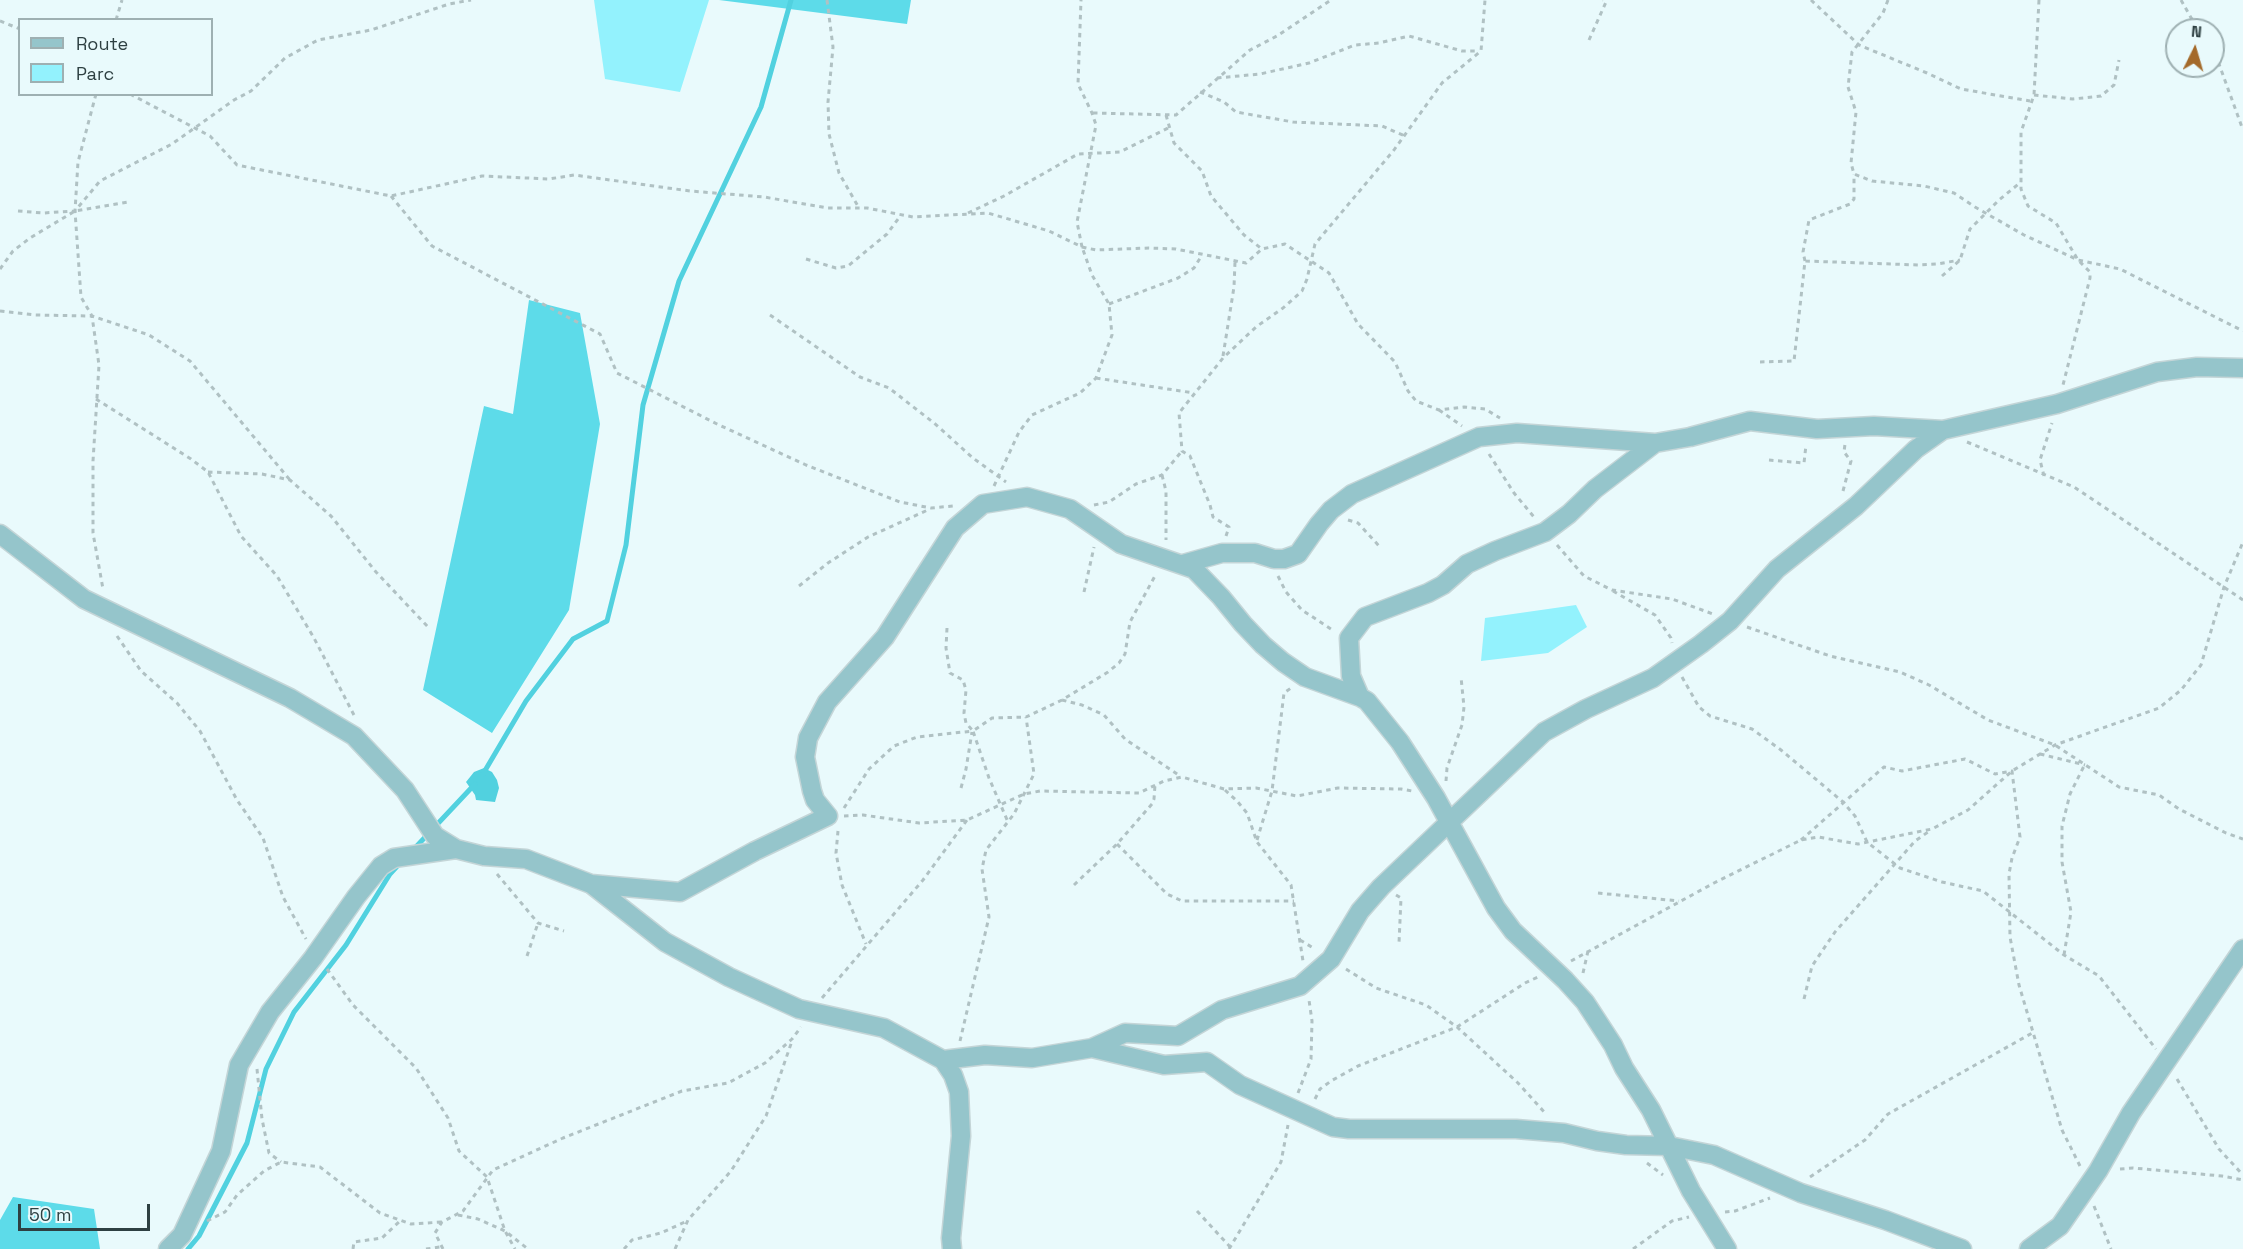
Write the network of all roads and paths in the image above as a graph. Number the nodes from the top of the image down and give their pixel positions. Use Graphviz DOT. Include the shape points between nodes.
graph roads {
  1 [pos="122,0"];
  2 [pos="471,0"];
  3 [pos="827,0"];
  4 [pos="1081,0"];
  5 [pos="1331,0"];
  6 [pos="1485,0"];
  7 [pos="1603,0"];
  8 [pos="1811,0"];
  9 [pos="1888,0"];
  10 [pos="2039,0"];
  11 [pos="2181,0"];
  12 [pos="117,18"];
  13 [pos="2191,18"];
  14 [pos="0,21"];
  15 [pos="18,29"];
  16 [pos="1588,40"];
  17 [pos="1859,45"];
  18 [pos="1480,51"];
  19 [pos="2119,60"];
  20 [pos="1217,78"];
  21 [pos="2223,78"];
  22 [pos="1200,92"];
  23 [pos="2034,94"];
  24 [pos="95,96"];
  25 [pos="134,96"];
  26 [pos="2031,102"];
  27 [pos="1092,113"];
  28 [pos="1166,115"];
  29 [pos="1170,127"];
  30 [pos="194,128"];
  31 [pos="2243,130"];
  32 [pos="1404,136"];
  33 [pos="1089,154"];
  34 [pos="1854,174"];
  35 [pos="2021,182"];
  36 [pos="391,196"];
  37 [pos="128,202"];
  38 [pos="859,208"];
  39 [pos="18,211"];
  40 [pos="75,211"];
  41 [pos="1986,213"];
  42 [pos="965,214"];
  43 [pos="901,215"];
  44 [pos="1083,247"];
  45 [pos="1262,249"];
  46 [pos="1202,255"];
  47 [pos="806,259"];
  48 [pos="1312,260"];
  49 [pos="1960,260"];
  50 [pos="2078,260"];
  51 [pos="1805,261"];
  52 [pos="1235,262"];
  53 [pos="0,269"];
  54 [pos="1942,276"];
  55 [pos="1109,304"];
  56 [pos="0,311"];
  57 [pos="770,315"];
  58 [pos="92,316"];
  59 [pos="2243,331"];
  60 [pos="1223,358"];
  61 [pos="1760,362"];
  62 [pos="2243,368"];
  63 [pos="1096,378"];
  64 [pos="1194,393"];
  65 [pos="96,399"];
  66 [pos="2057,404"];
  67 [pos="1439,410"];
  68 [pos="1807,428"];
  69 [pos="1847,428"];
  70 [pos="1943,430"];
  71 [pos="1517,433"];
  72 [pos="1479,437"];
  73 [pos="1655,443"];
  74 [pos="1182,451"];
  75 [pos="1769,460"];
  76 [pos="208,472"];
  77 [pos="1162,475"];
  78 [pos="2044,476"];
  79 [pos="999,477"];
  80 [pos="290,480"];
  81 [pos="1843,491"];
  82 [pos="1027,497"];
  83 [pos="982,504"];
  84 [pos="931,508"];
  85 [pos="1070,509"];
  86 [pos="1331,510"];
  87 [pos="1098,528"];
  88 [pos="1545,532"];
  89 [pos="0,534"];
  90 [pos="2243,542"];
  91 [pos="1380,547"];
  92 [pos="1222,553"];
  93 [pos="1269,558"];
  94 [pos="1174,561"];
  95 [pos="799,586"];
  96 [pos="2224,587"];
  97 [pos="1612,590"];
  98 [pos="1084,592"];
  99 [pos="2243,600"];
  100 [pos="109,611"];
  101 [pos="1730,621"];
  102 [pos="428,627"];
  103 [pos="947,628"];
  104 [pos="1349,638"];
  105 [pos="1674,664"];
  106 [pos="1305,677"];
  107 [pos="1461,677"];
  108 [pos="1360,697"];
  109 [pos="1062,700"];
  110 [pos="1026,717"];
  111 [pos="973,731"];
  112 [pos="354,736"];
  113 [pos="2055,745"];
  114 [pos="2038,754"];
  115 [pos="2085,765"];
  116 [pos="2012,771"];
  117 [pos="1182,777"];
  118 [pos="1155,785"];
  119 [pos="961,788"];
  120 [pos="1224,789"];
  121 [pos="1272,791"];
  122 [pos="1441,793"];
  123 [pos="1024,794"];
  124 [pos="1843,802"];
  125 [pos="1000,805"];
  126 [pos="834,816"];
  127 [pos="967,820"];
  128 [pos="1449,821"];
  129 [pos="1008,822"];
  130 [pos="1932,829"];
  131 [pos="2243,838"];
  132 [pos="1801,840"];
  133 [pos="1257,842"];
  134 [pos="1867,842"];
  135 [pos="1117,844"];
  136 [pos="456,849"];
  137 [pos="484,856"];
  138 [pos="1894,864"];
  139 [pos="591,884"];
  140 [pos="1074,885"];
  141 [pos="1381,887"];
  142 [pos="1598,893"];
  143 [pos="1294,901"];
  144 [pos="1681,901"];
  145 [pos="2009,910"];
  146 [pos="538,923"];
  147 [pos="564,931"];
  148 [pos="1300,940"];
  149 [pos="1399,943"];
  150 [pos="866,944"];
  151 [pos="2243,949"];
  152 [pos="2064,955"];
  153 [pos="527,956"];
  154 [pos="1331,959"];
  155 [pos="1554,970"];
  156 [pos="1306,981"];
  157 [pos="1804,999"];
  158 [pos="811,1012"];
  159 [pos="1457,1027"];
  160 [pos="2034,1032"];
  161 [pos="254,1039"];
  162 [pos="792,1040"];
  163 [pos="1092,1048"];
  164 [pos="949,1059"];
  165 [pos="2167,1062"];
  166 [pos="1299,1113"];
  167 [pos="1564,1133"];
  168 [pos="1626,1145"];
  169 [pos="1669,1146"];
  170 [pos="281,1162"];
  171 [pos="2098,1171"];
  172 [pos="2243,1175"];
  173 [pos="1665,1176"];
  174 [pos="2243,1180"];
  175 [pos="2086,1188"];
  176 [pos="1793,1189"];
  177 [pos="1197,1211"];
  178 [pos="1706,1213"];
  179 [pos="456,1215"];
  180 [pos="401,1220"];
  181 [pos="688,1220"];
  182 [pos="442,1222"];
  183 [pos="2060,1226"];
  184 [pos="182,1235"];
  185 [pos="441,1248"];
  186 [pos="1230,1248"];
  187 [pos="168,1249"];
  188 [pos="353,1249"];
  189 [pos="426,1249"];
  190 [pos="528,1249"];
  191 [pos="624,1249"];
  192 [pos="675,1249"];
  193 [pos="952,1249"];
  194 [pos="1633,1249"];
  195 [pos="1727,1249"];
  196 [pos="1962,1249"];
  197 [pos="2029,1249"];
  198 [pos="2051,1249"];
  199 [pos="2111,1249"];
  1 -- 12 [label="path"];
  2 -- 30 [label="path" via="372,30 318,40 285,58 251,91"];
  3 -- 38 [label="path" via="833,47 829,134 839,173"];
  4 -- 27 [label="path" via="1078,84"];
  5 -- 20 [label="path" via="1250,50"];
  6 -- 18 [label="path"];
  7 -- 16 [label="path" via="1606,2"];
  8 -- 17 [label="path"];
  9 -- 17 [label="path"];
  10 -- 23 [label="path"];
  11 -- 13 [label="path"];
  14 -- 15 [label="path"];
  17 -- 26 [label="path" via="1961,89"];
  17 -- 34 [label="path" via="1852,52 1848,87 1856,112 1851,163"];
  18 -- 20 [label="path" via="1462,51 1409,36 1354,45 1309,63 1260,74"];
  18 -- 32 [label="path" via="1442,83"];
  19 -- 23 [label="path" via="2114,85 2101,96 2073,99"];
  20 -- 22 [label="path"];
  21 -- 31 [label="path"];
  22 -- 28 [label="path" via="1176,115"];
  22 -- 32 [label="path" via="1236,112 1293,122 1382,126"];
  23 -- 26 [label="path"];
  24 -- 40 [label="path" via="78,162"];
  25 -- 30 [label="path"];
  26 -- 35 [label="path" via="2020,132"];
  27 -- 28 [label="path"];
  27 -- 33 [label="path" via="1096,125"];
  28 -- 29 [label="path"];
  29 -- 33 [label="path" via="1120,152"];
  29 -- 45 [label="path" via="1174,143 1202,171 1211,196 1244,235"];
  30 -- 36 [label="path" via="210,136 237,165"];
  30 -- 40 [label="path" via="172,144 100,181"];
  32 -- 48 [label="path" via="1315,244"];
  33 -- 42 [label="path" via="1078,154"];
  33 -- 44 [label="path" via="1077,222"];
  34 -- 41 [label="path" via="1872,181 1954,193"];
  34 -- 51 [label="path" via="1854,199 1850,204 1809,220"];
  35 -- 41 [label="path"];
  35 -- 50 [label="path" via="2028,206 2056,223"];
  36 -- 38 [label="path" via="482,176 574,176 828,208"];
  36 -- 84 [label="path" via="432,246 600,334 617,373 806,465 900,502"];
  37 -- 40 [label="path"];
  38 -- 43 [label="path"];
  39 -- 40 [label="path"];
  40 -- 53 [label="path" via="13,251"];
  40 -- 58 [label="path" via="81,297"];
  41 -- 49 [label="path" via="1970,229"];
  41 -- 50 [label="path"];
  42 -- 43 [label="path"];
  42 -- 44 [label="path" via="988,213 1049,231"];
  43 -- 47 [label="path" via="887,234 848,266 836,268"];
  44 -- 46 [label="path" via="1160,248"];
  44 -- 55 [label="path" via="1092,275"];
  45 -- 48 [label="path" via="1285,244"];
  45 -- 52 [label="path" via="1246,263"];
  46 -- 52 [label="path"];
  46 -- 55 [label="path" via="1194,268 1178,278"];
  48 -- 60 [label="path" via="1302,291"];
  48 -- 67 [label="path" via="1329,273 1358,324 1395,362 1416,401"];
  49 -- 51 [label="path" via="1918,265"];
  49 -- 54 [label="path"];
  50 -- 59 [label="path" via="2120,269"];
  50 -- 66 [label="path" via="2090,272 2090,278"];
  51 -- 61 [label="path" via="1794,361"];
  52 -- 60 [label="path"];
  55 -- 63 [label="path" via="1112,335"];
  56 -- 58 [label="path"];
  57 -- 79 [label="path" via="860,376 889,388"];
  58 -- 65 [label="path" via="99,365"];
  58 -- 80 [label="path" via="148,335 189,361"];
  60 -- 64 [label="path"];
  62 -- 66 [label="street" via="2197,367 2157,372"];
  63 -- 64 [label="path"];
  63 -- 79 [label="path" via="1080,393 1032,416 1019,432"];
  64 -- 74 [label="path" via="1179,413"];
  65 -- 76 [label="path"];
  65 -- 100 [label="path" via="93,534"];
  66 -- 70 [label="street"];
  66 -- 78 [label="path" via="2040,460"];
  67 -- 71 [label="path" via="1485,409"];
  67 -- 72 [label="path"];
  68 -- 69 [label="street"];
  68 -- 73 [label="street" via="1750,421"];
  68 -- 75 [label="path" via="1804,463"];
  69 -- 70 [label="street"];
  69 -- 81 [label="path" via="1844,452 1851,461"];
  70 -- 78 [label="path"];
  70 -- 101 [label="street" via="1777,569"];
  71 -- 72 [label="street"];
  71 -- 73 [label="street"];
  72 -- 86 [label="street" via="1360,490"];
  72 -- 88 [label="path" via="1514,493"];
  73 -- 88 [label="street"];
  74 -- 77 [label="path"];
  74 -- 92 [label="path" via="1190,456 1213,517 1229,527"];
  76 -- 80 [label="path" via="262,474"];
  76 -- 112 [label="path" via="241,536 277,576 314,638 355,715"];
  77 -- 85 [label="path" via="1136,484 1109,502"];
  77 -- 94 [label="path"];
  78 -- 96 [label="path" via="2074,487"];
  79 -- 82 [label="path"];
  79 -- 83 [label="path"];
  80 -- 102 [label="path" via="331,516"];
  82 -- 83 [label="street"];
  82 -- 85 [label="street"];
  83 -- 84 [label="path"];
  83 -- 126 [label="street" via="955,528 885,637 827,702 808,738 806,769 815,800"];
  84 -- 95 [label="path" via="868,537"];
  85 -- 87 [label="street"];
  86 -- 91 [label="path" via="1358,523"];
  86 -- 93 [label="street" via="1298,554 1284,560"];
  87 -- 94 [label="street" via="1121,544"];
  87 -- 98 [label="path"];
  88 -- 97 [label="path" via="1584,576"];
  88 -- 104 [label="street" via="1467,564 1428,593 1365,617"];
  89 -- 100 [label="street" via="84,599"];
  90 -- 96 [label="path"];
  92 -- 93 [label="street" via="1255,553"];
  92 -- 94 [label="street"];
  93 -- 104 [label="path" via="1286,591 1302,610"];
  94 -- 106 [label="street" via="1194,569 1263,645"];
  94 -- 109 [label="path" via="1147,588 1130,622 1125,654 1119,663"];
  96 -- 99 [label="path"];
  96 -- 113 [label="path" via="2201,665 2181,690 2159,708"];
  97 -- 101 [label="path" via="1672,599"];
  97 -- 105 [label="path" via="1654,615 1671,638"];
  100 -- 112 [label="street" via="290,698"];
  101 -- 105 [label="street"];
  101 -- 113 [label="path" via="1830,656 1900,672 1988,720"];
  103 -- 111 [label="path" via="950,673 963,680 964,713"];
  104 -- 108 [label="street" via="1351,676"];
  105 -- 124 [label="path" via="1699,707 1710,716 1752,729"];
  105 -- 128 [label="street" via="1544,732"];
  106 -- 108 [label="street"];
  106 -- 121 [label="path" via="1284,693"];
  107 -- 122 [label="path" via="1462,725"];
  108 -- 122 [label="street"];
  109 -- 110 [label="path"];
  109 -- 117 [label="path" via="1104,715 1125,739"];
  110 -- 111 [label="path" via="992,718"];
  110 -- 123 [label="path" via="1034,774"];
  111 -- 119 [label="path"];
  111 -- 125 [label="path"];
  111 -- 126 [label="path" via="917,737 894,746 869,769"];
  112 -- 136 [label="street" via="405,790 435,836"];
  113 -- 114 [label="path"];
  113 -- 115 [label="path"];
  114 -- 115 [label="path"];
  114 -- 116 [label="path"];
  115 -- 131 [label="path" via="2119,788 2159,795 2216,828"];
  115 -- 152 [label="path" via="2070,794 2061,826 2062,862 2071,912"];
  116 -- 124 [label="path" via="1995,774 1965,759 1902,771 1884,767"];
  116 -- 130 [label="path" via="1968,810"];
  116 -- 145 [label="path" via="2020,837 2009,874"];
  117 -- 118 [label="path"];
  117 -- 120 [label="path"];
  118 -- 123 [label="path" via="1139,793"];
  118 -- 135 [label="path" via="1152,804"];
  120 -- 121 [label="path"];
  120 -- 133 [label="path" via="1246,813"];
  121 -- 122 [label="path" via="1297,796 1338,788"];
  121 -- 133 [label="path"];
  122 -- 128 [label="street"];
  123 -- 125 [label="path"];
  123 -- 129 [label="path"];
  124 -- 132 [label="path"];
  124 -- 134 [label="path" via="1855,816"];
  125 -- 127 [label="path"];
  125 -- 129 [label="path"];
  126 -- 127 [label="path" via="863,815 919,823"];
  126 -- 139 [label="street" via="681,892"];
  126 -- 150 [label="path" via="842,885"];
  127 -- 150 [label="path" via="923,880"];
  128 -- 141 [label="street"];
  128 -- 155 [label="street" via="1496,908 1513,931"];
  129 -- 164 [label="path" via="986,850 982,869 989,916"];
  130 -- 134 [label="path"];
  130 -- 138 [label="path"];
  132 -- 134 [label="path" via="1818,837"];
  132 -- 144 [label="path"];
  133 -- 143 [label="path" via="1291,885"];
  134 -- 138 [label="path"];
  135 -- 140 [label="path"];
  135 -- 143 [label="path" via="1167,894 1182,901"];
  136 -- 137 [label="street"];
  136 -- 161 [label="street" via="394,858 381,866 270,1012"];
  137 -- 139 [label="street" via="526,860"];
  137 -- 146 [label="path"];
  138 -- 145 [label="path" via="1942,882 1983,891"];
  138 -- 157 [label="path" via="1835,932 1812,966"];
  139 -- 158 [label="street" via="665,942 729,977"];
  141 -- 149 [label="path" via="1401,898"];
  141 -- 154 [label="street" via="1360,911"];
  142 -- 144 [label="path"];
  143 -- 148 [label="path"];
  144 -- 155 [label="path"];
  145 -- 152 [label="path"];
  145 -- 160 [label="path" via="2019,985"];
  146 -- 147 [label="path"];
  146 -- 153 [label="path"];
  148 -- 154 [label="path"];
  148 -- 156 [label="path"];
  150 -- 158 [label="path"];
  151 -- 165 [label="street"];
  152 -- 165 [label="path" via="2099,976"];
  154 -- 156 [label="street"];
  154 -- 159 [label="path" via="1376,988 1426,1005"];
  155 -- 159 [label="path" via="1525,983"];
  155 -- 169 [label="street" via="1585,1002"];
  156 -- 163 [label="street" via="1222,1010 1179,1036 1125,1033"];
  156 -- 166 [label="path" via="1312,1021 1311,1059"];
  158 -- 162 [label="path"];
  158 -- 164 [label="street" via="884,1028"];
  159 -- 166 [label="path" via="1358,1066 1320,1089"];
  159 -- 167 [label="path" via="1518,1083"];
  160 -- 175 [label="path" via="2062,1130 2082,1170"];
  160 -- 176 [label="path" via="1888,1114 1865,1140"];
  161 -- 170 [label="path" via="269,1153"];
  161 -- 184 [label="street" via="239,1065 221,1151"];
  162 -- 179 [label="path" via="765,1063 728,1083 682,1091 493,1170"];
  162 -- 181 [label="path" via="766,1116 731,1171"];
  163 -- 164 [label="street" via="1032,1058 985,1055"];
  163 -- 166 [label="street" via="1164,1065 1207,1062 1240,1085"];
  164 -- 193 [label="street" via="959,1092 961,1125"];
  165 -- 171 [label="street" via="2131,1113"];
  165 -- 172 [label="path" via="2220,1149"];
  166 -- 167 [label="street" via="1349,1129 1516,1129"];
  166 -- 186 [label="path" via="1281,1162"];
  167 -- 168 [label="street"];
  168 -- 169 [label="street"];
  168 -- 173 [label="path"];
  169 -- 176 [label="street" via="1714,1155"];
  169 -- 178 [label="street"];
  170 -- 180 [label="path" via="320,1167 380,1213"];
  170 -- 184 [label="path" via="264,1171 225,1212"];
  171 -- 174 [label="path" via="2133,1168"];
  171 -- 175 [label="street"];
  175 -- 183 [label="street"];
  175 -- 199 [label="path"];
  176 -- 178 [label="path" via="1735,1211"];
  176 -- 196 [label="street"];
  177 -- 186 [label="path"];
  178 -- 194 [label="path" via="1672,1221"];
  178 -- 195 [label="street"];
  179 -- 182 [label="path"];
  179 -- 190 [label="path" via="478,1219 505,1231"];
  180 -- 182 [label="path" via="411,1224"];
  180 -- 188 [label="path" via="382,1238 354,1242"];
  181 -- 191 [label="path" via="661,1233 632,1240"];
  181 -- 192 [label="path"];
  182 -- 185 [label="path" via="435,1233"];
  183 -- 197 [label="street"];
  183 -- 198 [label="street"];
  184 -- 187 [label="street"];
  185 -- 189 [label="path"];
}
